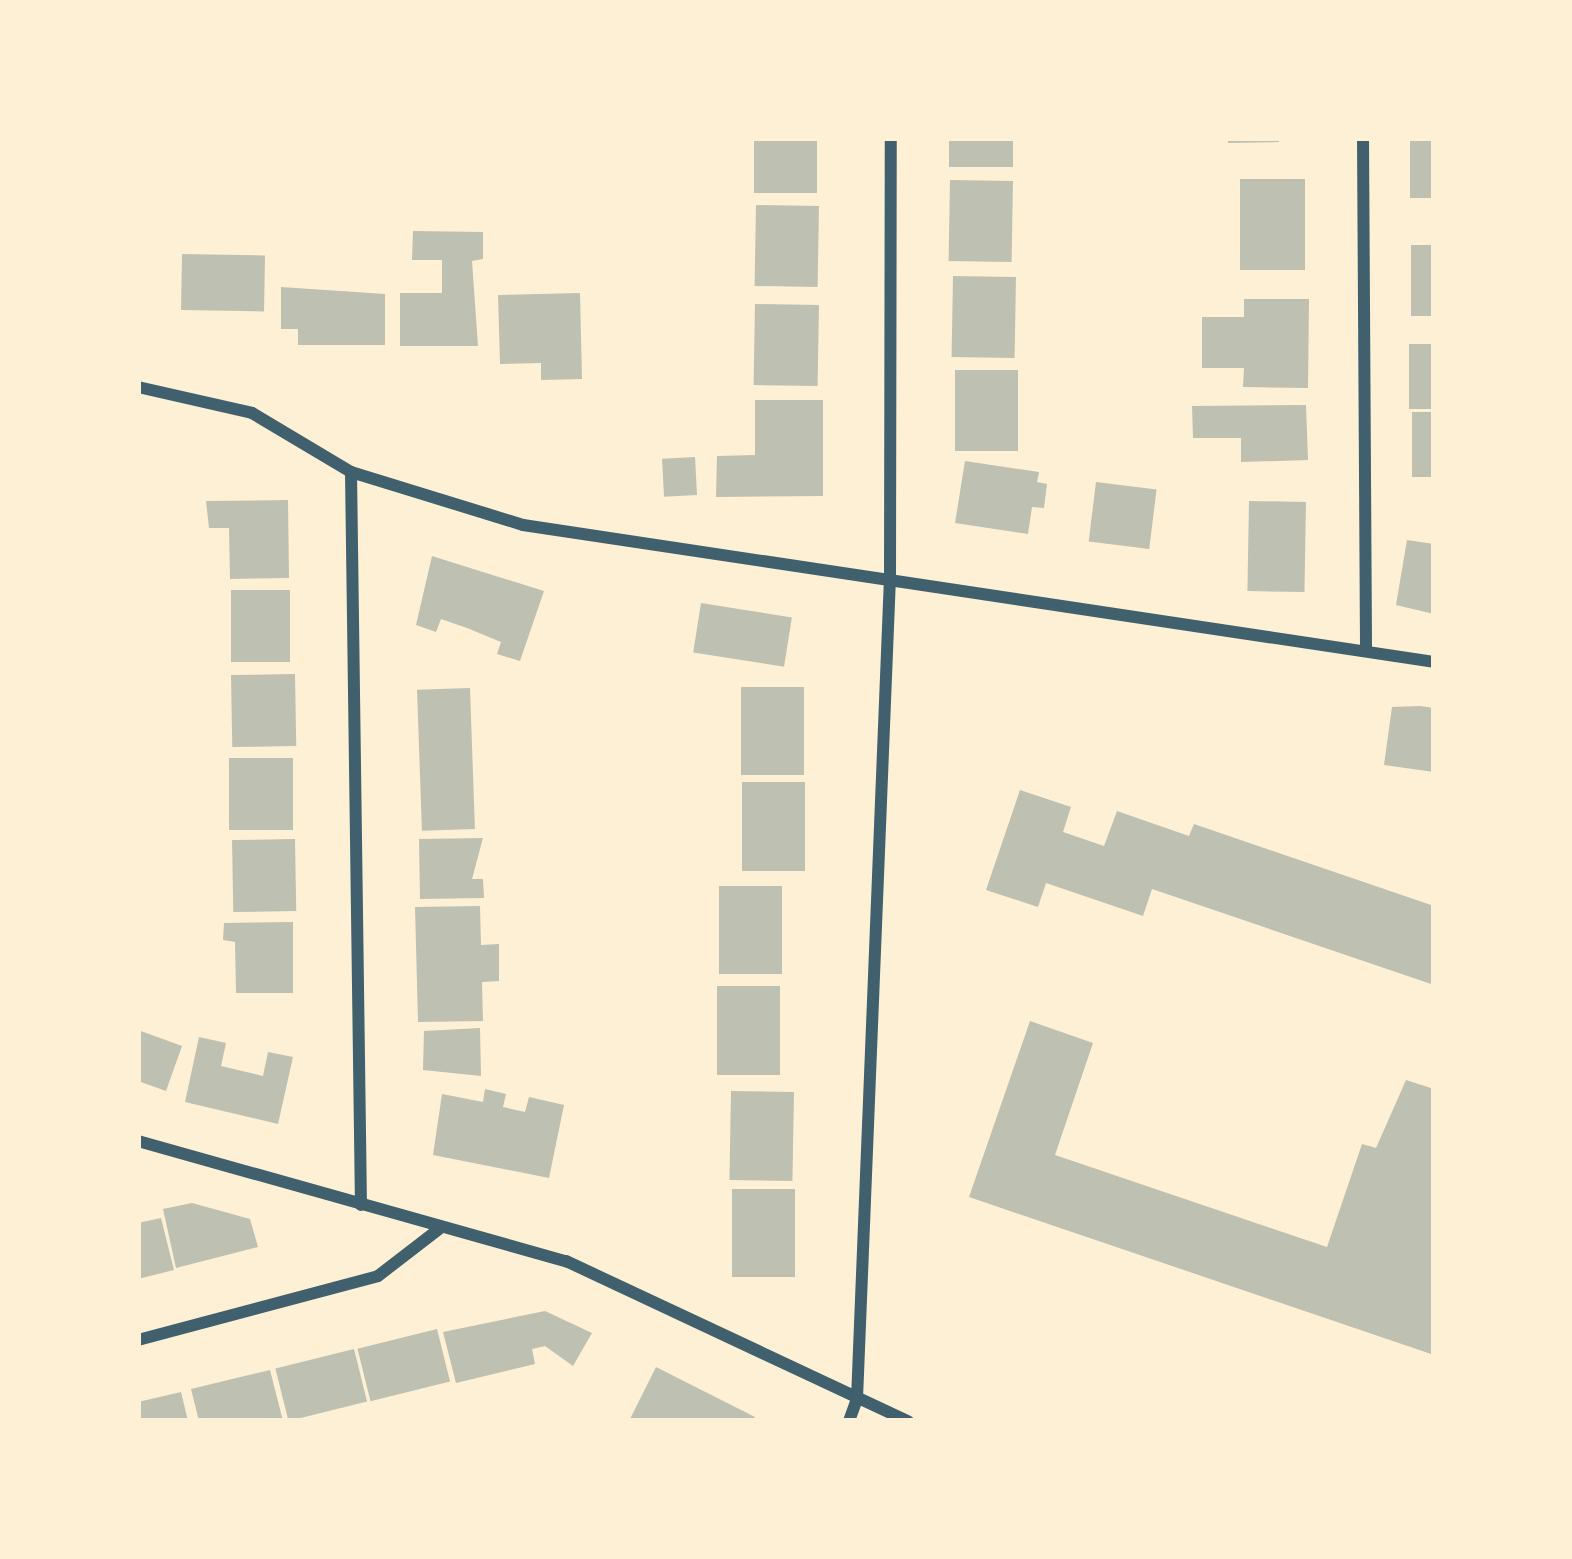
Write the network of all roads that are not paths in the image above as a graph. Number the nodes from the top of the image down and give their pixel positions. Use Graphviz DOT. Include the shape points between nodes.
graph roads {
  1 [pos="891,138"];
  2 [pos="1363,138"];
  3 [pos="138,387"];
  4 [pos="351,472"];
  5 [pos="890,578"];
  6 [pos="1366,650"];
  7 [pos="1434,662"];
  8 [pos="138,1141"];
  9 [pos="362,1205"];
  10 [pos="439,1228"];
  11 [pos="138,1340"];
  12 [pos="857,1399"];
  13 [pos="849,1421"];
  14 [pos="908,1421"];
  1 -- 5 [label="street"];
  2 -- 6 [label="street"];
  3 -- 4 [label="street" via="252,413"];
  4 -- 5 [label="street" via="523,525"];
  4 -- 9 [label="street"];
  5 -- 6 [label="street"];
  5 -- 12 [label="street"];
  6 -- 7 [label="street"];
  8 -- 9 [label="street"];
  9 -- 10 [label="street"];
  10 -- 11 [label="street" via="379,1276"];
  10 -- 12 [label="street" via="566,1261"];
  12 -- 13 [label="street"];
  12 -- 14 [label="street"];
}
